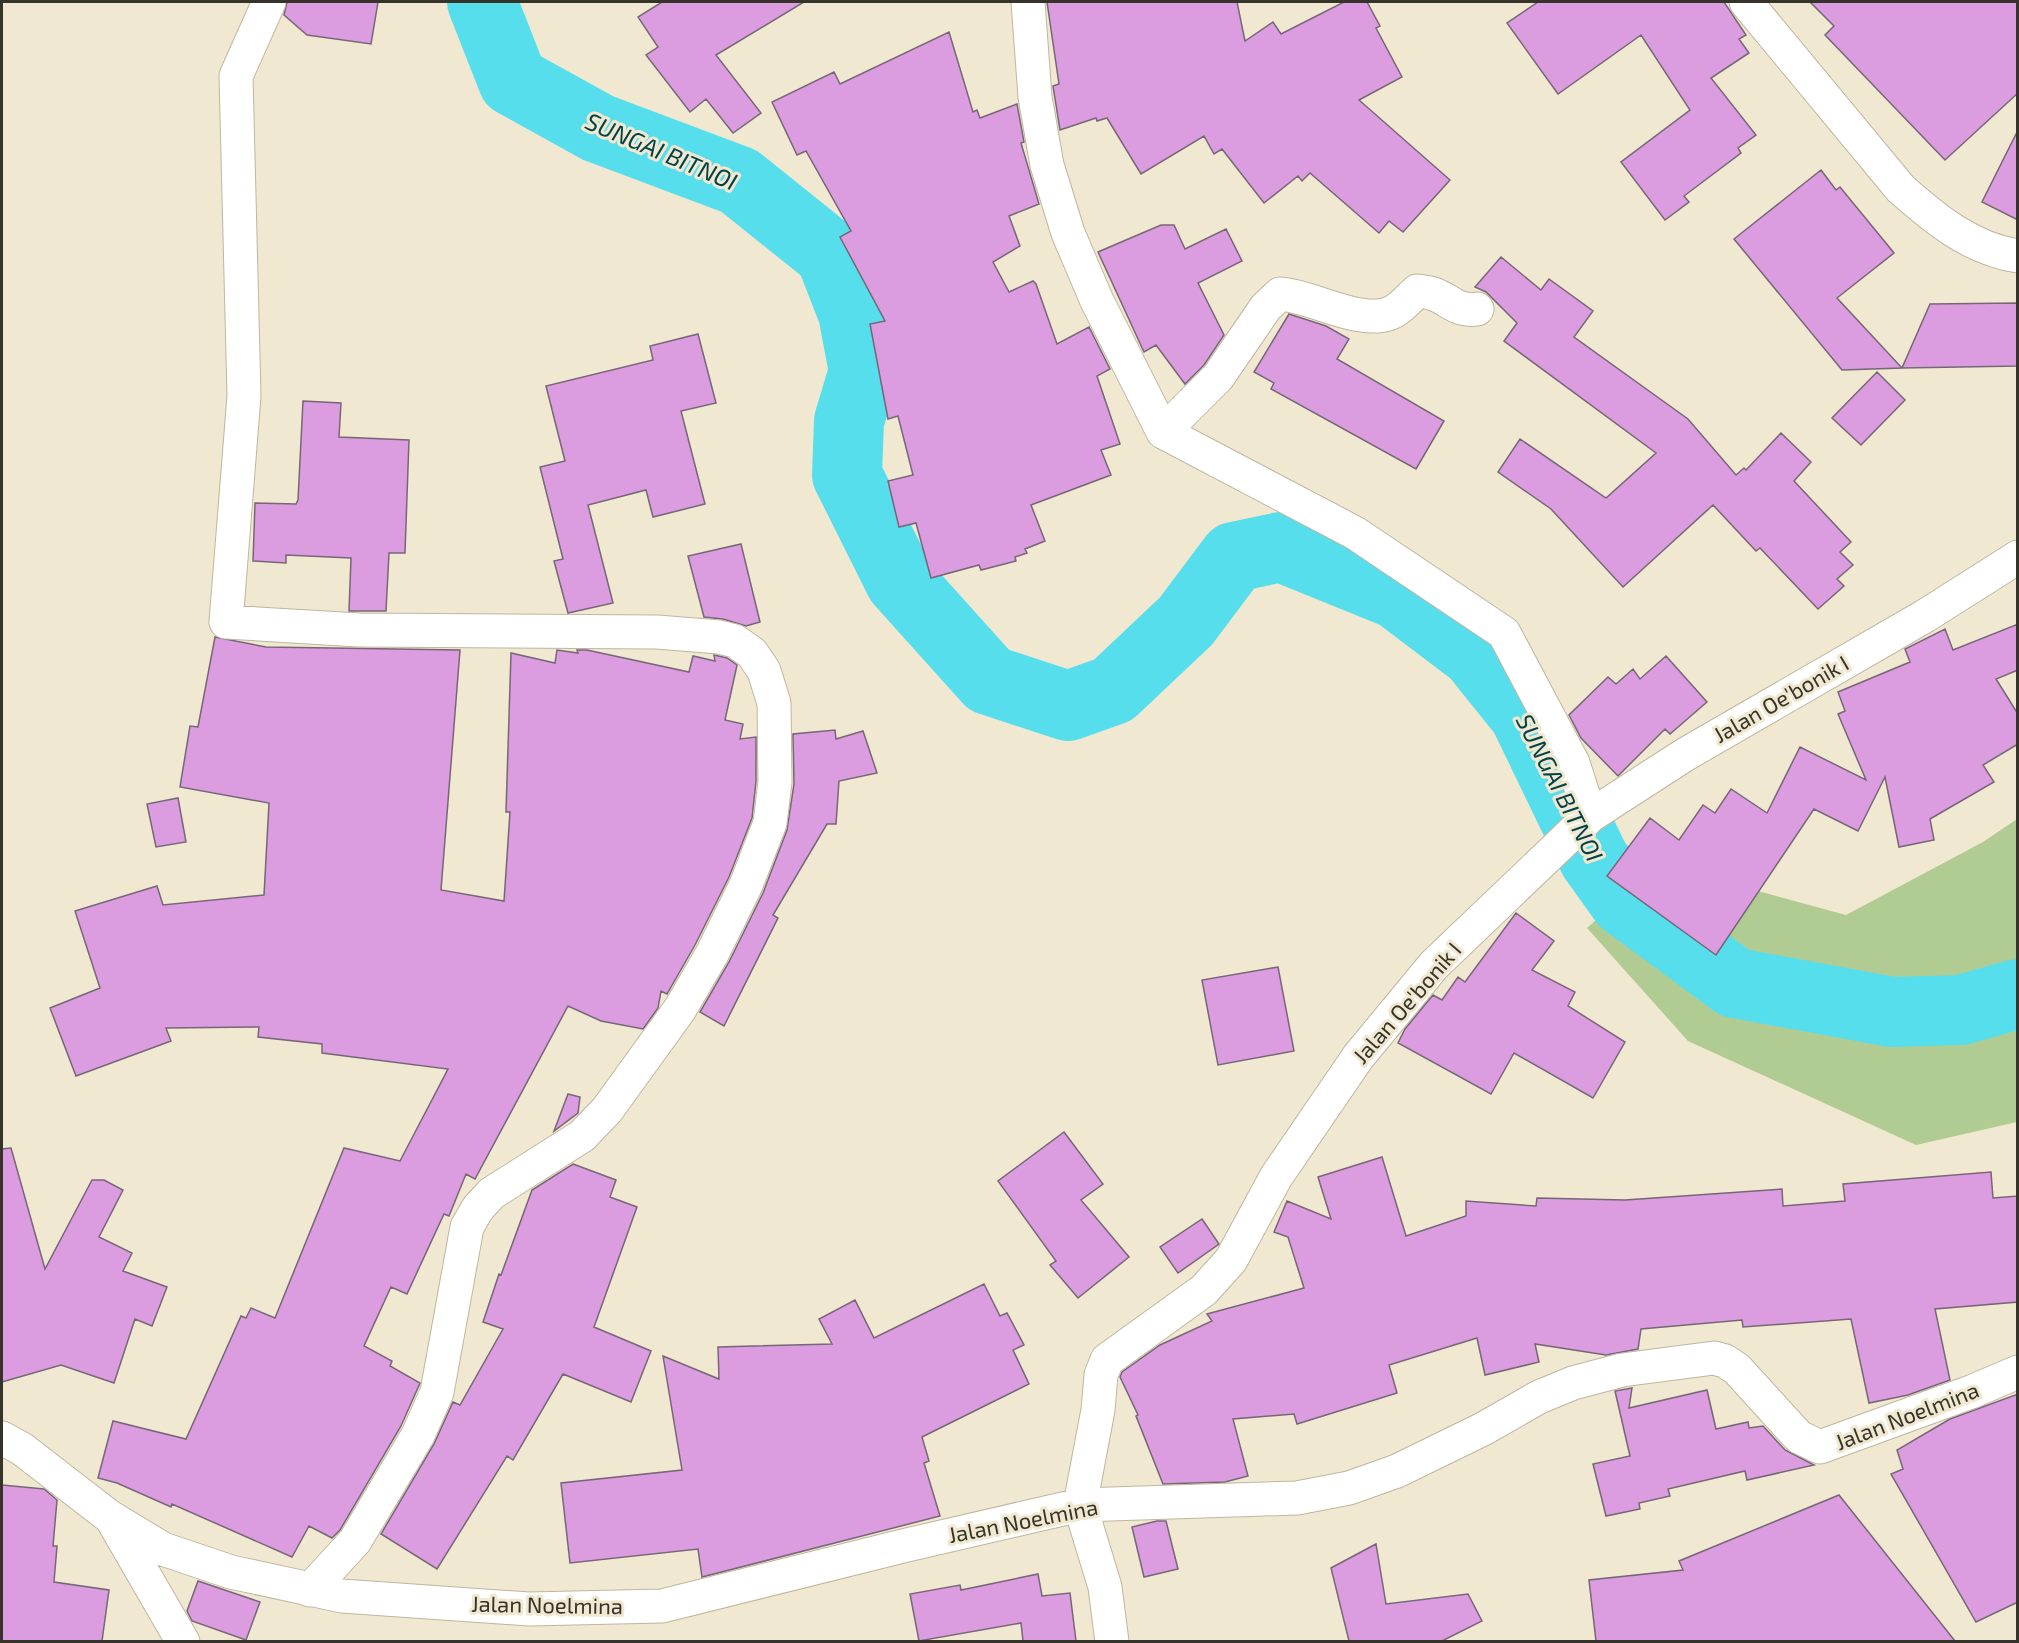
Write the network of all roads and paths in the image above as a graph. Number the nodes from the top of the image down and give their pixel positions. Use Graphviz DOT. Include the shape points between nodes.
graph roads {
  1 [pos="269,2"];
  2 [pos="1028,2"];
  3 [pos="1746,2"];
  4 [pos="2018,256"];
  5 [pos="1476,309"];
  6 [pos="1163,432"];
  7 [pos="2018,557"];
  8 [pos="1590,816"];
  9 [pos="2018,1372"];
  10 [pos="2,1438"];
  11 [pos="1080,1505"];
  12 [pos="110,1517"];
  13 [pos="310,1590"];
  14 [pos="183,1641"];
  15 [pos="1112,1641"];
  1 -- 13 [label="street" via="236,76 244,396 226,621 360,630 657,632 719,637 735,641 752,653 764,671 774,703 775,782 770,824 712,954 680,1009 608,1110 582,1136 492,1193 478,1208 467,1227 437,1392 418,1435 355,1540"];
  2 -- 6 [label="street" via="1035,97 1047,165 1068,233 1097,301"];
  3 -- 4 [label="street" via="1901,189 1955,232 1982,246"];
  5 -- 6 [label="street" via="1466,311 1437,295 1417,291 1386,315 1350,313 1297,295 1280,294 1266,307 1218,377"];
  6 -- 8 [label="street" via="1355,532 1504,633 1573,763"];
  7 -- 8 [label="street, Jalan Oe'bonik I" via="1925,616 1686,754"];
  8 -- 11 [label="street, Jalan Oe'bonik I" via="1434,965 1358,1057 1276,1177 1231,1260 1218,1276 1107,1360 1101,1375"];
  9 -- 11 [label="street, Jalan Noelmina" via="1820,1447 1799,1437 1737,1369 1725,1361 1622,1370 1539,1397 1397,1471 1348,1488 1297,1498"];
  10 -- 12 [label="street, Jalan Noelmina"];
  11 -- 13 [label="street, Jalan Noelmina" via="662,1606 529,1609 342,1596"];
  11 -- 15 [label="street, Jalan Oe'bonik I" via="1105,1587"];
  12 -- 13 [label="street, Jalan Noelmina" via="163,1549 231,1572"];
  12 -- 14 [label="street"];
}
